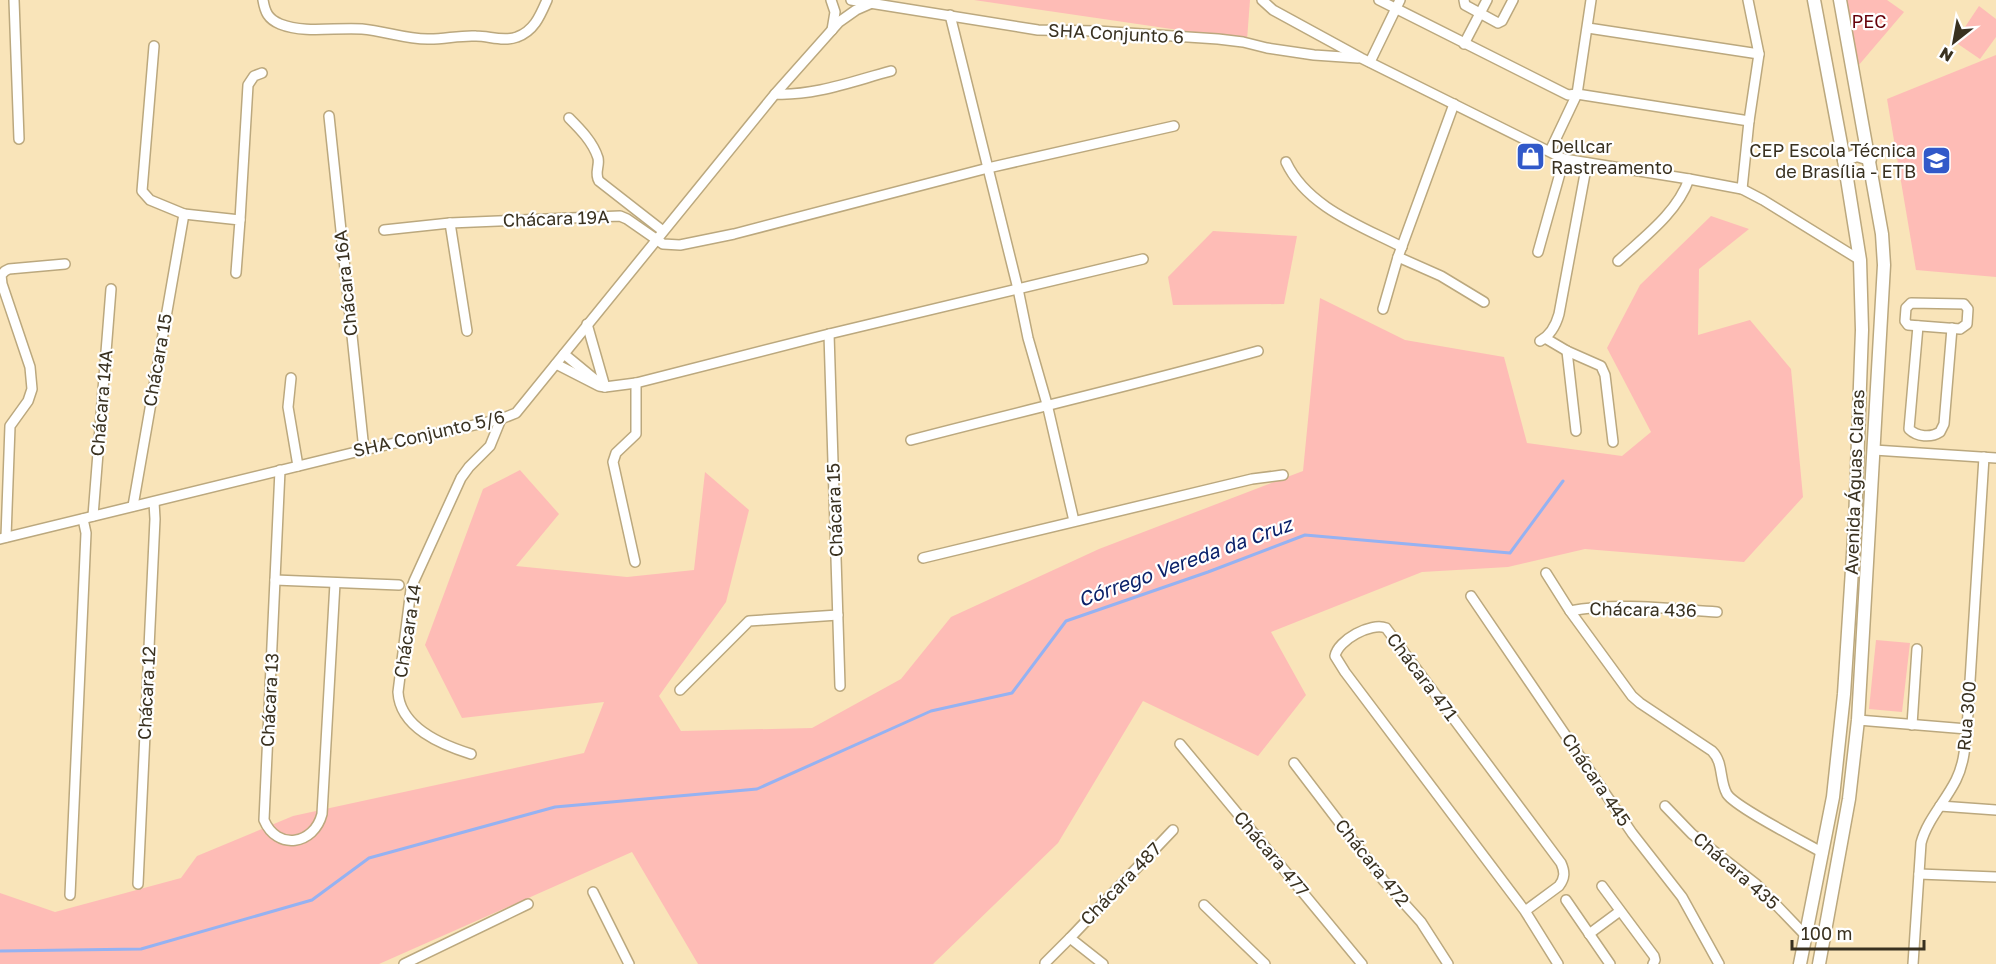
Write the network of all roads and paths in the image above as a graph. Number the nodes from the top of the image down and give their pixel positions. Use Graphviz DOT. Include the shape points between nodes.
graph roads {
  1 [pos="14,0"];
  2 [pos="263,0"];
  3 [pos="547,0"];
  4 [pos="831,0"];
  5 [pos="851,0"];
  6 [pos="1262,0"];
  7 [pos="1379,0"];
  8 [pos="1464,0"];
  9 [pos="1487,0"];
  10 [pos="1513,0"];
  11 [pos="1592,0"];
  12 [pos="1748,0"];
  13 [pos="1814,0"];
  14 [pos="1840,0"];
  15 [pos="872,3"];
  16 [pos="1398,4"];
  17 [pos="1480,14"];
  18 [pos="950,15"];
  19 [pos="1587,28"];
  20 [pos="832,30"];
  21 [pos="1464,44"];
  22 [pos="154,46"];
  23 [pos="1759,54"];
  24 [pos="1366,60"];
  25 [pos="891,71"];
  26 [pos="262,73"];
  27 [pos="775,94"];
  28 [pos="1577,94"];
  29 [pos="1454,104"];
  30 [pos="329,116"];
  31 [pos="569,118"];
  32 [pos="1749,121"];
  33 [pos="1174,126"];
  34 [pos="19,139"];
  35 [pos="1550,151"];
  36 [pos="1564,159"];
  37 [pos="1870,159"];
  38 [pos="1844,160"];
  39 [pos="1287,162"];
  40 [pos="1587,163"];
  41 [pos="988,168"];
  42 [pos="1689,178"];
  43 [pos="1742,189"];
  44 [pos="184,214"];
  45 [pos="240,220"];
  46 [pos="450,223"];
  47 [pos="384,230"];
  48 [pos="663,231"];
  49 [pos="656,240"];
  50 [pos="1857,245"];
  51 [pos="1402,247"];
  52 [pos="1842,249"];
  53 [pos="1538,252"];
  54 [pos="1398,257"];
  55 [pos="1143,259"];
  56 [pos="1860,260"];
  57 [pos="1618,261"];
  58 [pos="64,264"];
  59 [pos="236,273"];
  60 [pos="111,289"];
  61 [pos="1018,289"];
  62 [pos="1484,302"];
  63 [pos="1860,306"];
  64 [pos="1383,309"];
  65 [pos="1883,309"];
  66 [pos="587,324"];
  67 [pos="1918,326"];
  68 [pos="1952,328"];
  69 [pos="467,331"];
  70 [pos="828,334"];
  71 [pos="1258,351"];
  72 [pos="1567,351"];
  73 [pos="564,354"];
  74 [pos="556,364"];
  75 [pos="291,378"];
  76 [pos="636,383"];
  77 [pos="605,387"];
  78 [pos="1047,404"];
  79 [pos="501,419"];
  80 [pos="1576,430"];
  81 [pos="1927,436"];
  82 [pos="911,441"];
  83 [pos="1613,442"];
  84 [pos="364,450"];
  85 [pos="1874,450"];
  86 [pos="1926,453"];
  87 [pos="1984,457"];
  88 [pos="1996,458"];
  89 [pos="298,466"];
  90 [pos="280,471"];
  91 [pos="1283,475"];
  92 [pos="154,502"];
  93 [pos="133,506"];
  94 [pos="88,517"];
  95 [pos="1074,521"];
  96 [pos="3,538"];
  97 [pos="923,558"];
  98 [pos="635,562"];
  99 [pos="1546,573"];
  100 [pos="275,580"];
  101 [pos="335,583"];
  102 [pos="399,585"];
  103 [pos="1471,596"];
  104 [pos="1570,611"];
  105 [pos="1717,612"];
  106 [pos="838,615"];
  107 [pos="1917,648"];
  108 [pos="840,686"];
  109 [pos="680,690"];
  110 [pos="1858,720"];
  111 [pos="1912,725"];
  112 [pos="1967,729"];
  113 [pos="1180,744"];
  114 [pos="471,754"];
  115 [pos="1294,763"];
  116 [pos="1833,797"];
  117 [pos="1849,799"];
  118 [pos="1665,806"];
  119 [pos="1940,806"];
  120 [pos="1996,810"];
  121 [pos="1173,830"];
  122 [pos="1823,853"];
  123 [pos="1919,874"];
  124 [pos="1996,877"];
  125 [pos="138,884"];
  126 [pos="1602,886"];
  127 [pos="593,892"];
  128 [pos="70,895"];
  129 [pos="1566,900"];
  130 [pos="528,904"];
  131 [pos="1204,905"];
  132 [pos="1525,911"];
  133 [pos="1620,911"];
  134 [pos="1589,934"];
  135 [pos="1807,937"];
  136 [pos="1070,938"];
  137 [pos="1045,963"];
  138 [pos="404,964"];
  139 [pos="629,964"];
  140 [pos="1103,964"];
  141 [pos="1265,964"];
  142 [pos="1362,964"];
  143 [pos="1448,964"];
  144 [pos="1558,964"];
  145 [pos="1610,964"];
  146 [pos="1653,964"];
  147 [pos="1719,964"];
  148 [pos="1800,964"];
  149 [pos="1819,964"];
  150 [pos="1913,964"];
  1 -- 34 [label="street"];
  2 -- 3 [label="street" via="270,18 282,25 360,29 431,39 516,38 534,26"];
  4 -- 20 [label="street" via="835,12"];
  5 -- 15 [label="street"];
  6 -- 24 [label="street" via="1273,10"];
  7 -- 16 [label="street"];
  8 -- 17 [label="street" via="1465,5"];
  9 -- 17 [label="street"];
  10 -- 17 [label="street" via="1500,22"];
  11 -- 19 [label="street"];
  12 -- 23 [label="street"];
  13 -- 38 [label="main road, Avenida Águas Claras"];
  14 -- 37 [label="main road, Avenida Águas Claras"];
  15 -- 18 [label="street, SHA Conjunto 6"];
  15 -- 20 [label="street, SHA Conjunto 5/6" via="856,10"];
  16 -- 21 [label="street"];
  16 -- 24 [label="street"];
  17 -- 21 [label="street"];
  18 -- 24 [label="street, SHA Conjunto 6" via="1038,30 1218,39"];
  18 -- 41 [label="street"];
  19 -- 23 [label="street"];
  19 -- 28 [label="street"];
  20 -- 27 [label="street, SHA Conjunto 5/6"];
  21 -- 28 [label="street" via="1559,92"];
  22 -- 44 [label="street" via="142,191 150,200"];
  23 -- 32 [label="street"];
  24 -- 29 [label="street"];
  25 -- 27 [label="street" via="827,89 796,95"];
  26 -- 45 [label="street" via="248,85"];
  27 -- 48 [label="street, SHA Conjunto 5/6"];
  28 -- 32 [label="street"];
  28 -- 35 [label="street"];
  29 -- 35 [label="street"];
  29 -- 51 [label="street"];
  30 -- 84 [label="street, Chácara 16A"];
  31 -- 48 [label="street" via="587,136 597,156 599,181"];
  32 -- 43 [label="street"];
  33 -- 41 [label="street"];
  35 -- 36 [label="street"];
  36 -- 40 [label="street"];
  36 -- 53 [label="street"];
  37 -- 38 [label="main road" via="1857,155"];
  37 -- 65 [label="main road, Avenida Águas Claras" via="1882,234"];
  38 -- 50 [label="main road, Avenida Águas Claras"];
  39 -- 51 [label="street" via="1300,185 1322,204"];
  40 -- 42 [label="street"];
  40 -- 72 [label="street" via="1562,303 1556,325 1543,340"];
  41 -- 49 [label="street" via="698,242 668,245"];
  41 -- 61 [label="street"];
  42 -- 43 [label="street"];
  42 -- 57 [label="street" via="1666,216"];
  43 -- 52 [label="street"];
  44 -- 45 [label="street"];
  44 -- 93 [label="street, Chácara 15"];
  45 -- 59 [label="street"];
  46 -- 47 [label="street, Chácara 19A"];
  46 -- 49 [label="street, Chácara 19A" via="620,216"];
  46 -- 69 [label="street"];
  48 -- 49 [label="street, SHA Conjunto 5/6"];
  49 -- 66 [label="street, SHA Conjunto 5/6"];
  50 -- 52 [label="street"];
  50 -- 56 [label="main road, Avenida Águas Claras"];
  51 -- 54 [label="street"];
  52 -- 56 [label="street"];
  54 -- 62 [label="street" via="1441,276"];
  54 -- 64 [label="street"];
  55 -- 61 [label="street"];
  56 -- 63 [label="main road, Avenida Águas Claras"];
  58 -- 96 [label="street" via="9,269 1,275 30,367 32,389 10,426"];
  60 -- 94 [label="street, Chácara 14A"];
  61 -- 70 [label="street"];
  61 -- 78 [label="street"];
  63 -- 65 [label="main road"];
  63 -- 116 [label="main road, Avenida Águas Claras" via="1853,552"];
  65 -- 85 [label="main road, Avenida Águas Claras"];
  66 -- 73 [label="street, SHA Conjunto 5/6"];
  66 -- 77 [label="street"];
  67 -- 68 [label="street"];
  67 -- 68 [label="street" via="1905,321 1906,308 1911,303 1964,304 1968,309 1967,324"];
  67 -- 81 [label="street" via="1909,429"];
  68 -- 81 [label="street" via="1944,424 1940,432"];
  70 -- 76 [label="street"];
  70 -- 106 [label="street, Chácara 15"];
  71 -- 78 [label="street" via="1159,379"];
  72 -- 80 [label="street"];
  72 -- 83 [label="street" via="1601,366"];
  73 -- 74 [label="street, SHA Conjunto 5/6"];
  73 -- 77 [label="street"];
  74 -- 77 [label="street"];
  74 -- 79 [label="street, SHA Conjunto 5/6" via="521,409"];
  75 -- 89 [label="street" via="288,407"];
  76 -- 77 [label="street"];
  76 -- 98 [label="street" via="636,434 616,453 613,462"];
  78 -- 82 [label="street"];
  78 -- 95 [label="street"];
  79 -- 84 [label="street, SHA Conjunto 5/6"];
  79 -- 114 [label="street, Chácara 14" via="490,446 461,478 414,581 398,692 400,704 417,728"];
  81 -- 86 [label="street"];
  84 -- 89 [label="street, SHA Conjunto 5/6"];
  85 -- 86 [label="street"];
  85 -- 110 [label="main road, Avenida Águas Claras"];
  86 -- 87 [label="street"];
  87 -- 88 [label="street"];
  87 -- 112 [label="street, Rua 300"];
  89 -- 90 [label="street, SHA Conjunto 5/6"];
  90 -- 92 [label="street, SHA Conjunto 5/6"];
  90 -- 100 [label="street, Chácara 13"];
  91 -- 95 [label="street"];
  92 -- 93 [label="street, SHA Conjunto 5/6"];
  92 -- 125 [label="street, Chácara 12"];
  93 -- 94 [label="street, SHA Conjunto 5/6"];
  94 -- 96 [label="street, SHA Conjunto 5/6"];
  94 -- 128 [label="street"];
  95 -- 97 [label="street"];
  99 -- 104 [label="street, Chácara 436"];
  100 -- 101 [label="street"];
  100 -- 101 [label="street, Chácara 13" via="264,820 269,830 288,840 310,835 320,823"];
  101 -- 102 [label="street"];
  103 -- 147 [label="street, Chácara 445" via="1632,833 1682,897"];
  104 -- 105 [label="street, Chácara 436" via="1643,607"];
  104 -- 122 [label="street, Chácara 436" via="1640,704 1718,757 1724,786 1733,800"];
  106 -- 108 [label="street, Chácara 15"];
  106 -- 109 [label="street" via="749,621"];
  107 -- 111 [label="street"];
  110 -- 111 [label="street"];
  110 -- 117 [label="main road, Avenida Águas Claras"];
  111 -- 112 [label="street"];
  112 -- 119 [label="street, Rua 300" via="1963,762"];
  113 -- 142 [label="street, Chácara 477"];
  115 -- 143 [label="street, Chácara 472" via="1384,881 1421,922"];
  116 -- 117 [label="main road"];
  116 -- 122 [label="main road, Avenida Águas Claras"];
  117 -- 149 [label="main road, Avenida Águas Claras"];
  118 -- 135 [label="street, Chácara 435" via="1692,834 1756,884"];
  119 -- 120 [label="street"];
  119 -- 123 [label="street, Rua 300" via="1924,833"];
  121 -- 136 [label="street, Chácara 487"];
  122 -- 135 [label="main road, Avenida Águas Claras"];
  123 -- 124 [label="street"];
  123 -- 150 [label="street, Rua 300"];
  126 -- 133 [label="street"];
  127 -- 139 [label="street"];
  129 -- 134 [label="street"];
  130 -- 138 [label="street"];
  131 -- 141 [label="street"];
  132 -- 132 [label="street, Chácara 471" via="1337,660 1337,648 1354,635 1374,627 1386,628 1560,863 1563,881"];
  132 -- 144 [label="street, Chácara 471"];
  133 -- 134 [label="street"];
  133 -- 146 [label="street" via="1654,956"];
  134 -- 145 [label="street"];
  135 -- 148 [label="main road, Avenida Águas Claras"];
  136 -- 137 [label="street, Chácara 487"];
  136 -- 140 [label="street, Chácara 487"];
}
